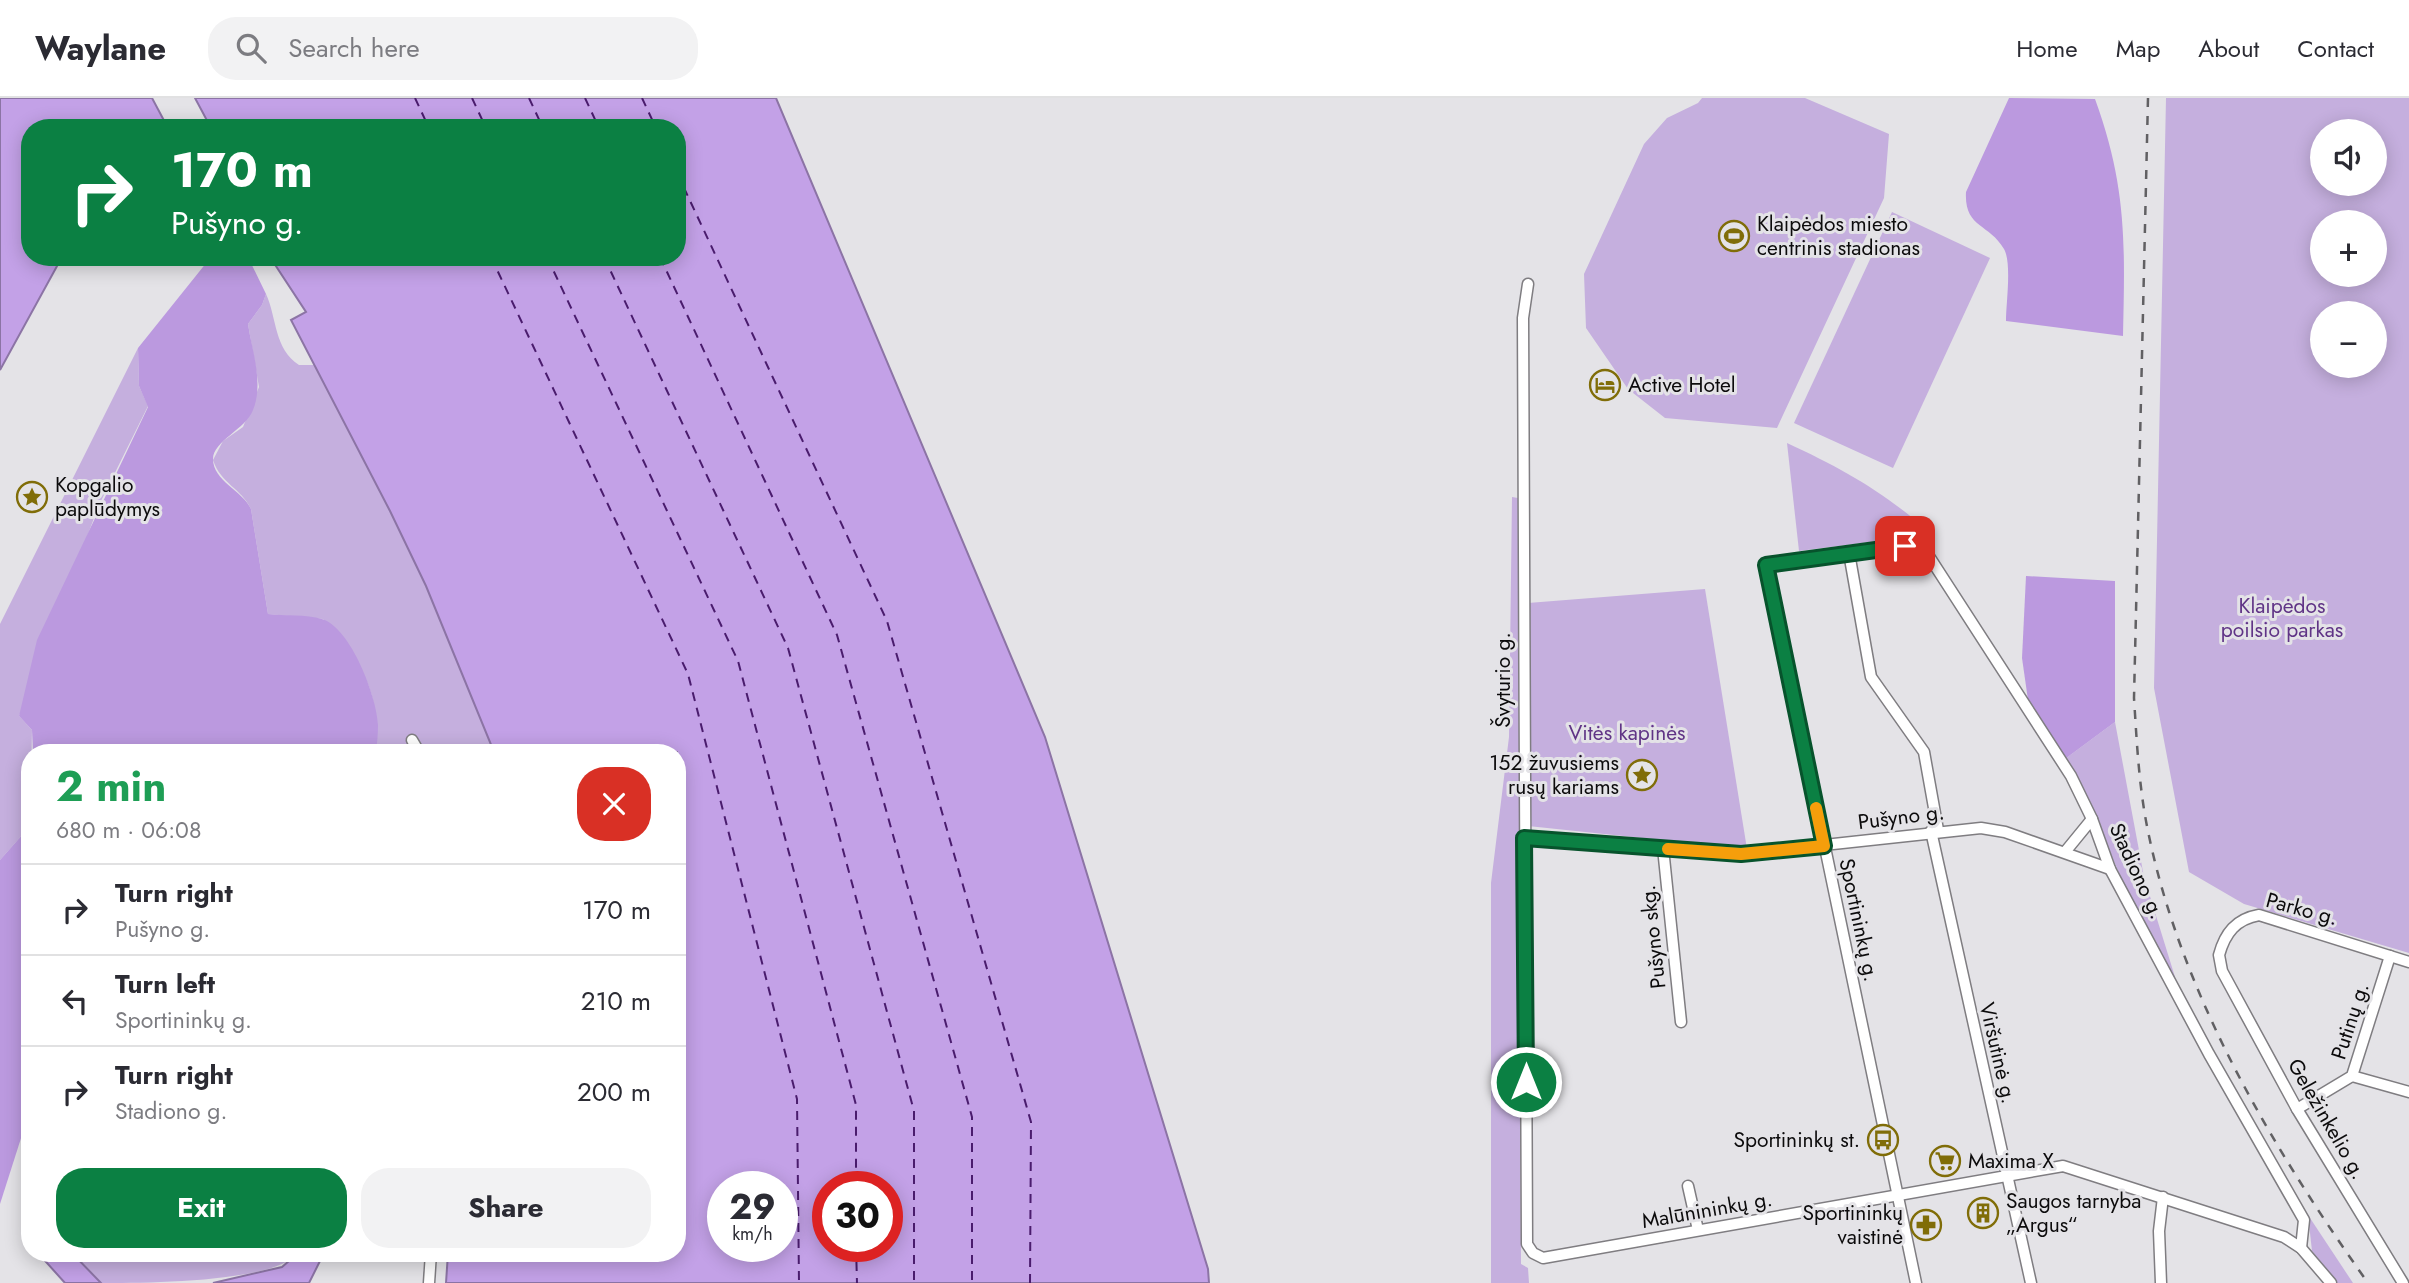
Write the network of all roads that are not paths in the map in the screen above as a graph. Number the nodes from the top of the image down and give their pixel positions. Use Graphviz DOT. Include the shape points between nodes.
graph roads {
  1 [pos="1528,284"];
  2 [pos="1849,553"];
  3 [pos="1766,565"];
  4 [pos="412,740"];
  5 [pos="414,744"];
  6 [pos="2092,819"];
  7 [pos="1934,831"];
  8 [pos="1524,838"];
  9 [pos="1824,846"];
  10 [pos="1663,848"];
  11 [pos="2065,852"];
  12 [pos="2110,869"];
  13 [pos="2390,956"];
  14 [pos="2409,962"];
  15 [pos="2222,971"];
  16 [pos="1681,1022"];
  17 [pos="2352,1076"];
  18 [pos="2409,1093"];
  19 [pos="2297,1109"];
  20 [pos="2006,1175"];
  21 [pos="1688,1186"];
  22 [pos="2163,1196"];
  23 [pos="1897,1198"];
  24 [pos="1698,1230"];
  25 [pos="1527,1244"];
  26 [pos="2301,1248"];
  27 [pos="430,1262"];
  28 [pos="429,1283"];
  29 [pos="1916,1283"];
  30 [pos="2031,1283"];
  31 [pos="2161,1283"];
  32 [pos="2331,1283"];
  33 [pos="2403,1283"];
  1 -- 8 [label="street, Švyturio g." via="1523,318 1522,423"];
  2 -- 3 [label="street, Stadiono g."];
  2 -- 6 [label="street, Stadiono g." via="1921,544 2071,776"];
  2 -- 7 [label="street" via="1871,677 1924,752"];
  3 -- 9 [label="street, Sportininkų g."];
  4 -- 5 [label="street"];
  6 -- 11 [label="street"];
  6 -- 12 [label="street, Stadiono g."];
  7 -- 9 [label="street, Pušyno g."];
  7 -- 11 [label="street, Pušyno g." via="1994,830"];
  7 -- 20 [label="street, Viršutinė g."];
  8 -- 10 [label="street, Pušyno g."];
  8 -- 25 [label="street, Švyturio g."];
  9 -- 10 [label="street, Pušyno g." via="1741,854"];
  9 -- 23 [label="street, Sportininkų g."];
  10 -- 16 [label="street, Pušyno skg."];
  11 -- 12 [label="street, Pušyno g."];
  12 -- 26 [label="street, Stadiono g." via="2305,1220"];
  13 -- 14 [label="street, Parko g."];
  13 -- 15 [label="street, Parko g." via="2259,915 2239,921 2227,935 2218,955"];
  13 -- 17 [label="street, Putinų g."];
  15 -- 19 [label="street, Geležinkelio g."];
  17 -- 18 [label="street"];
  17 -- 19 [label="street, Putinų g."];
  19 -- 33 [label="street, Geležinkelio g."];
  20 -- 22 [label="street, Malūnininkų g." via="2063,1166"];
  20 -- 23 [label="street, Malūnininkų g."];
  20 -- 30 [label="street, Viršutinė g."];
  21 -- 24 [label="street"];
  22 -- 26 [label="street, Malūnininkų g." via="2284,1237"];
  22 -- 31 [label="street"];
  23 -- 24 [label="street, Malūnininkų g."];
  23 -- 29 [label="street, Sportininkų g."];
  24 -- 25 [label="street, Malūnininkų g." via="1543,1258"];
  26 -- 32 [label="street"];
  27 -- 28 [label="street"];
}
